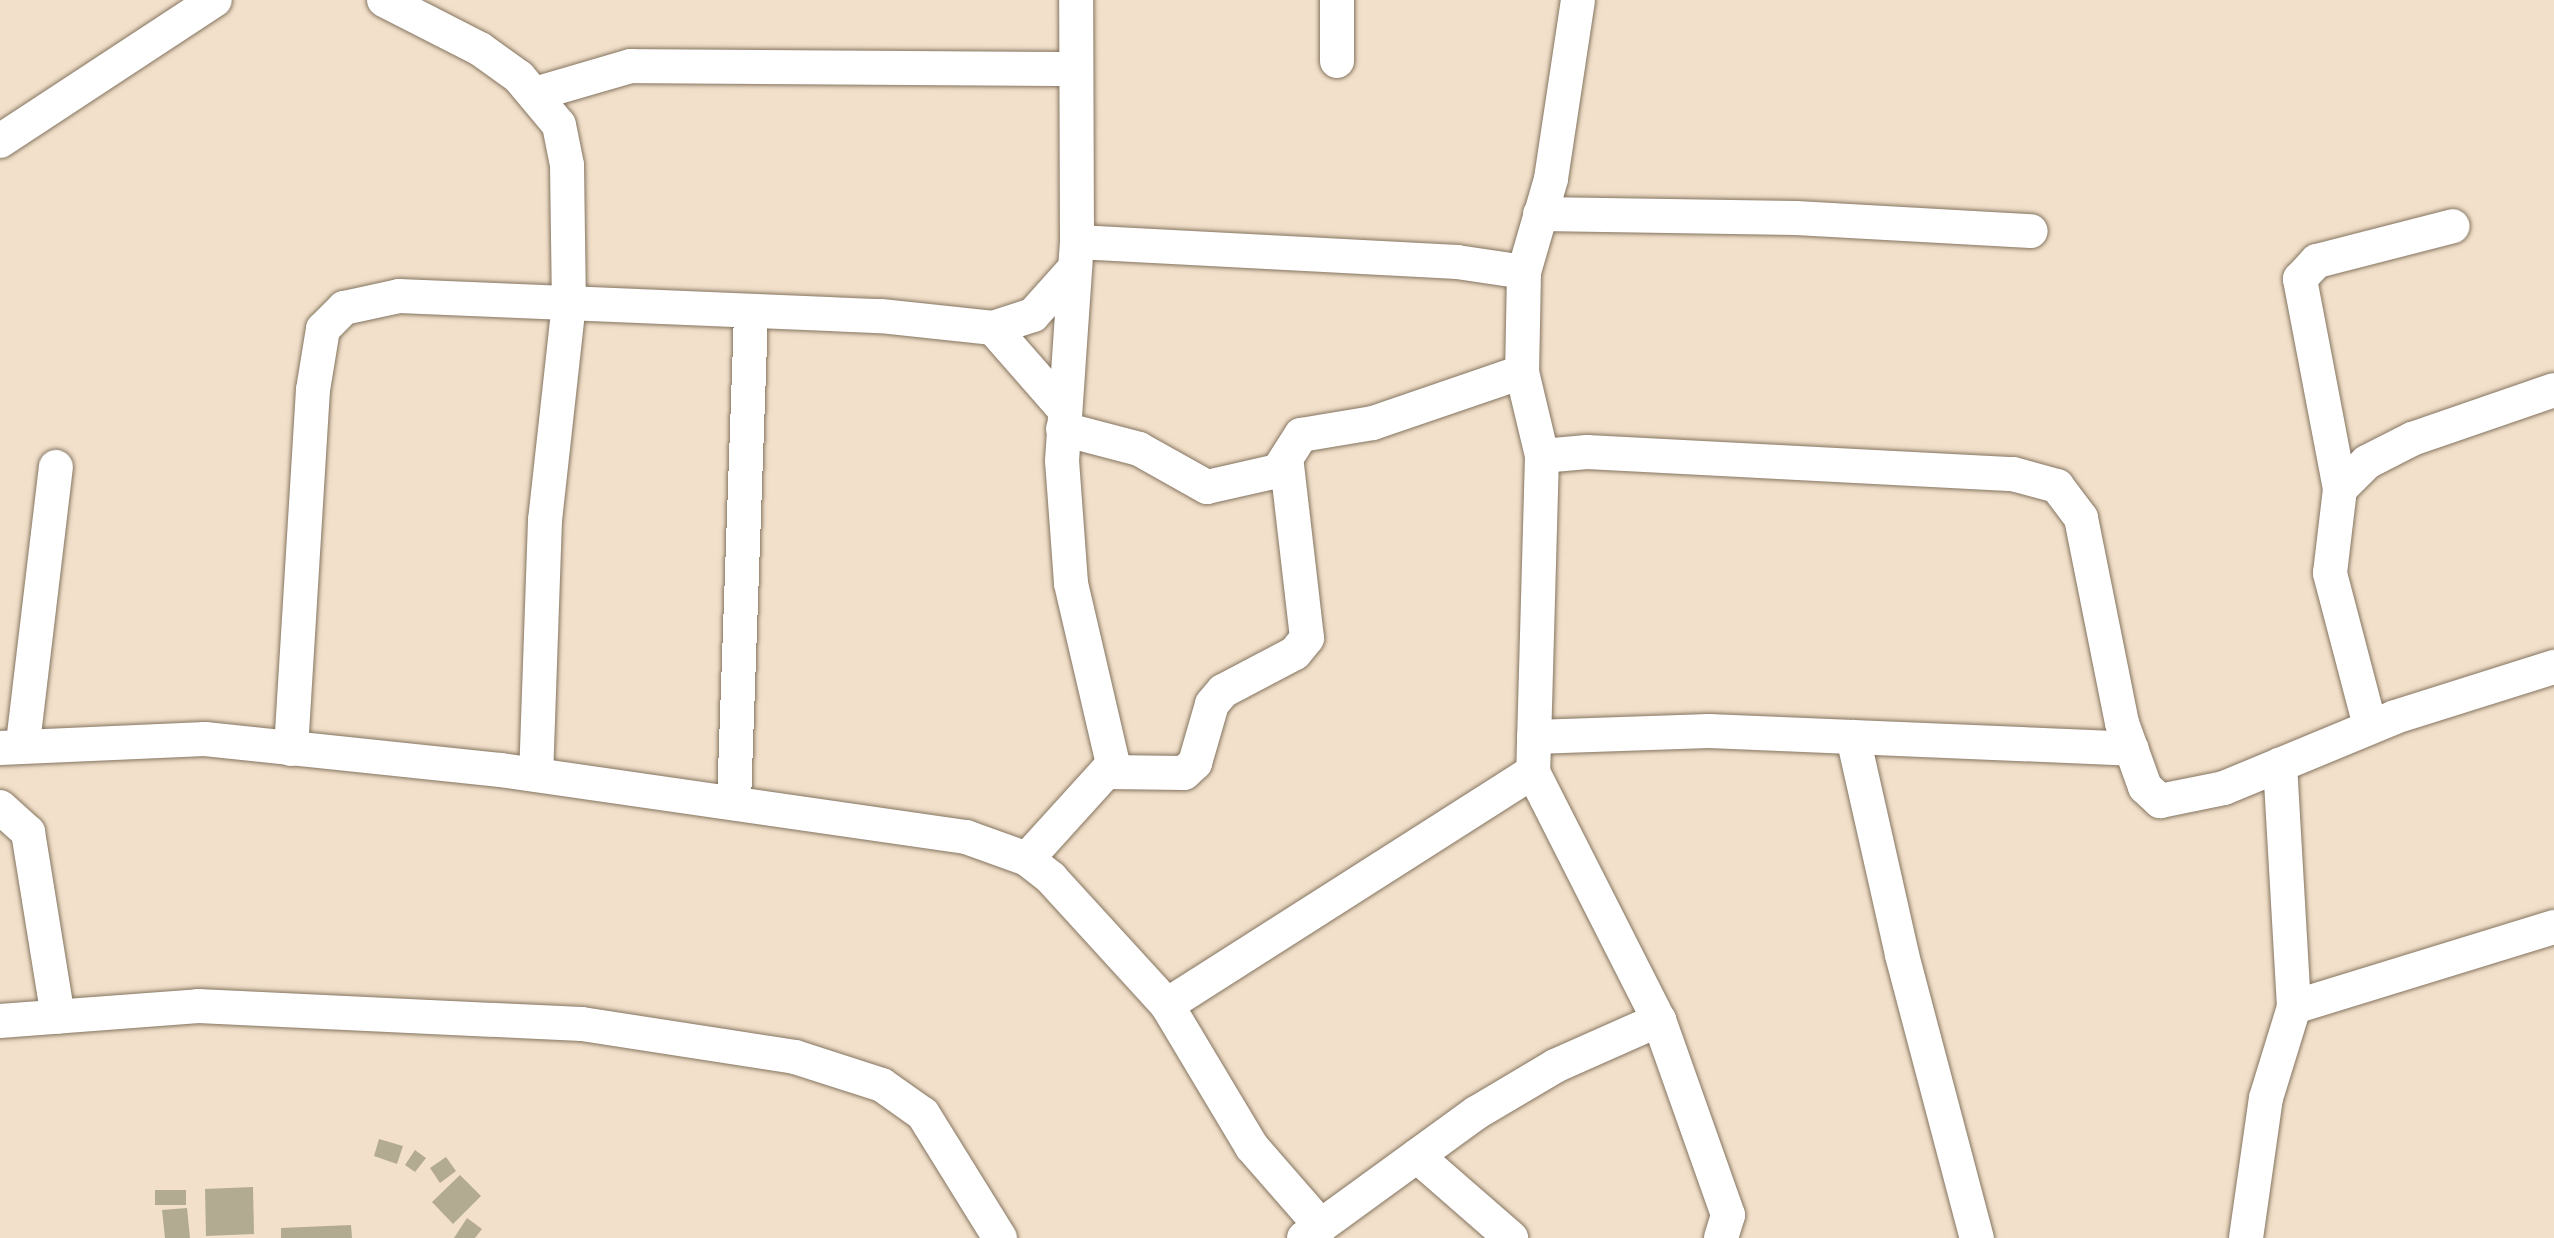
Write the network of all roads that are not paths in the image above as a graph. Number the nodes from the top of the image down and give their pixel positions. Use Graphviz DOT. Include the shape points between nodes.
graph roads {
  1 [pos="215,0"];
  2 [pos="384,0"];
  3 [pos="1076,0"];
  4 [pos="1337,0"];
  5 [pos="1578,0"];
  6 [pos="1337,61"];
  7 [pos="1075,69"];
  8 [pos="538,93"];
  9 [pos="0,141"];
  10 [pos="1540,214"];
  11 [pos="2453,226"];
  12 [pos="2031,231"];
  13 [pos="1076,255"];
  14 [pos="1524,272"];
  15 [pos="569,303"];
  16 [pos="751,311"];
  17 [pos="993,328"];
  18 [pos="1522,372"];
  19 [pos="2554,390"];
  20 [pos="1064,419"];
  21 [pos="1542,456"];
  22 [pos="1287,465"];
  23 [pos="56,467"];
  24 [pos="2340,489"];
  25 [pos="2554,667"];
  26 [pos="2370,726"];
  27 [pos="1534,737"];
  28 [pos="1853,737"];
  29 [pos="12,746"];
  30 [pos="291,749"];
  31 [pos="2132,749"];
  32 [pos="2280,764"];
  33 [pos="1108,772"];
  34 [pos="1533,772"];
  35 [pos="536,775"];
  36 [pos="734,801"];
  37 [pos="0,807"];
  38 [pos="1027,859"];
  39 [pos="2554,927"];
  40 [pos="1167,1005"];
  41 [pos="2294,1007"];
  42 [pos="58,1017"];
  43 [pos="1659,1020"];
  44 [pos="0,1021"];
  45 [pos="1417,1156"];
  46 [pos="1286,1192"];
  47 [pos="1312,1232"];
  48 [pos="1000,1238"];
  49 [pos="1284,1238"];
  50 [pos="1511,1238"];
  51 [pos="1721,1238"];
  52 [pos="1977,1238"];
  53 [pos="2246,1238"];
  1 -- 9 [label="street"];
  2 -- 8 [label="street" via="480,49"];
  3 -- 7 [label="street"];
  4 -- 6 [label="street"];
  5 -- 10 [label="street" via="1553,168"];
  7 -- 8 [label="street" via="631,66"];
  7 -- 13 [label="street"];
  8 -- 15 [label="street" via="559,125 567,165"];
  10 -- 12 [label="street" via="1796,218"];
  10 -- 14 [label="street"];
  11 -- 24 [label="street" via="2317,261 2300,279"];
  13 -- 14 [label="street" via="1457,262"];
  13 -- 17 [label="street" via="1033,315"];
  13 -- 20 [label="street"];
  14 -- 18 [label="street"];
  15 -- 16 [label="street"];
  15 -- 30 [label="street" via="399,296 344,308 323,329"];
  15 -- 35 [label="street" via="545,520"];
  16 -- 17 [label="street"];
  16 -- 36 [label="street"];
  17 -- 20 [label="street"];
  18 -- 21 [label="street"];
  18 -- 22 [label="street" via="1373,423 1301,435 1292,444"];
  19 -- 24 [label="street" via="2412,439 2367,462"];
  20 -- 22 [label="street" via="1139,449 1207,487"];
  20 -- 33 [label="street" via="1071,583 1091,684 1113,752"];
  21 -- 27 [label="street"];
  21 -- 31 [label="street" via="1587,452 2013,474 2057,486 2081,518"];
  22 -- 33 [label="street" via="1307,638 1295,653 1223,691 1212,704 1195,763 1184,773"];
  23 -- 29 [label="street"];
  24 -- 26 [label="street" via="2330,573"];
  25 -- 26 [label="street"];
  26 -- 32 [label="street"];
  27 -- 28 [label="street" via="1709,731"];
  27 -- 34 [label="street"];
  28 -- 31 [label="street"];
  28 -- 52 [label="street" via="1902,955"];
  29 -- 30 [label="street" via="205,739"];
  30 -- 35 [label="street"];
  31 -- 32 [label="street" via="2145,787 2160,801 2198,797"];
  32 -- 41 [label="street"];
  33 -- 38 [label="street"];
  34 -- 40 [label="street"];
  34 -- 43 [label="street"];
  35 -- 36 [label="street"];
  36 -- 38 [label="street" via="966,837"];
  37 -- 42 [label="street" via="28,832"];
  38 -- 40 [label="street" via="1051,878"];
  39 -- 41 [label="street"];
  40 -- 46 [label="street" via="1252,1147"];
  41 -- 53 [label="street" via="2266,1098"];
  42 -- 44 [label="street"];
  42 -- 48 [label="street" via="198,1006 582,1024 795,1057 882,1085 923,1114"];
  43 -- 45 [label="street" via="1555,1066"];
  43 -- 51 [label="street" via="1728,1215"];
  45 -- 47 [label="street"];
  45 -- 50 [label="street"];
  46 -- 47 [label="street"];
  46 -- 49 [label="street"];
}
